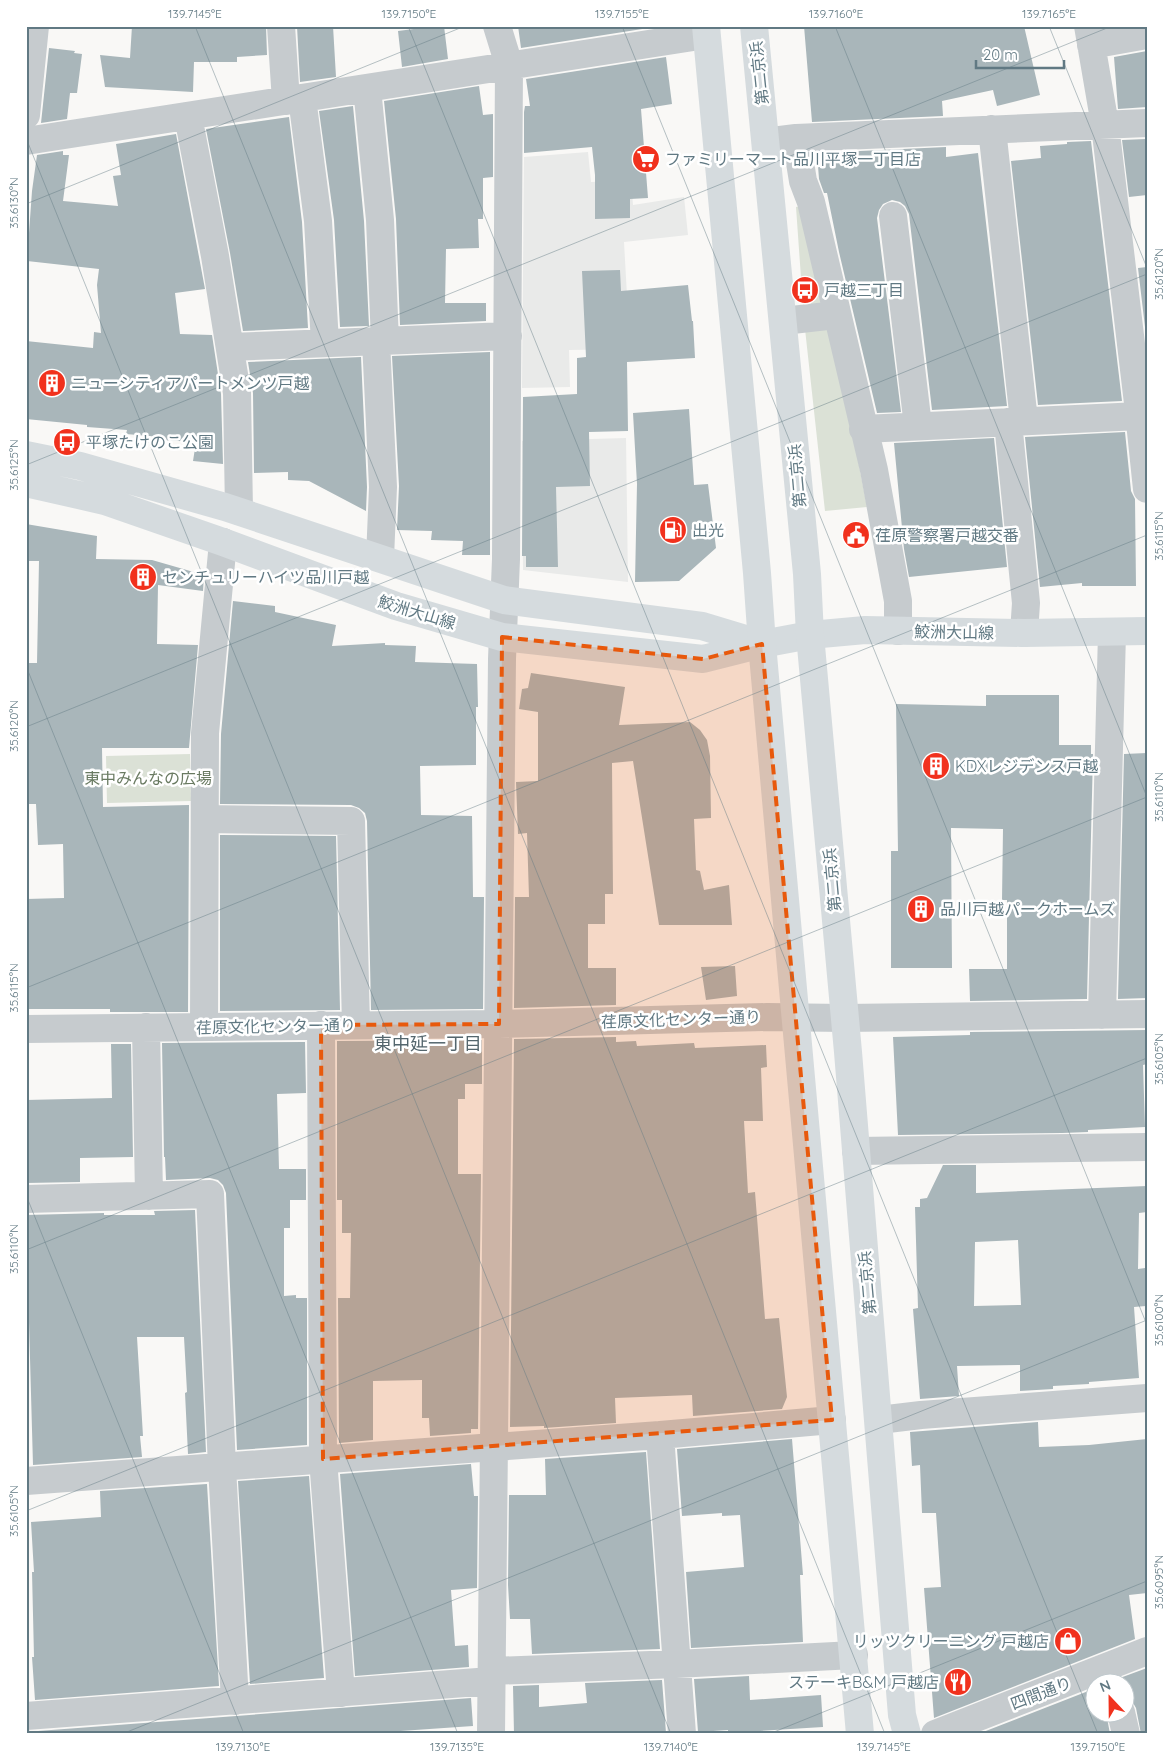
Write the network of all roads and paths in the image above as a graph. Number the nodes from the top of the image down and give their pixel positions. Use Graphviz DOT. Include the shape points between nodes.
graph roads {
  1 [pos="35,26"];
  2 [pos="282,26"];
  3 [pos="497,26"];
  4 [pos="754,26"];
  5 [pos="706,31"];
  6 [pos="1147,35"];
  7 [pos="1089,36"];
  8 [pos="509,65"];
  9 [pos="367,88"];
  10 [pos="294,99"];
  11 [pos="26,115"];
  12 [pos="188,116"];
  13 [pos="1147,123"];
  14 [pos="1105,125"];
  15 [pos="992,129"];
  16 [pos="796,138"];
  17 [pos="26,141"];
  18 [pos="766,142"];
  19 [pos="893,216"];
  20 [pos="836,315"];
  21 [pos="783,320"];
  22 [pos="508,336"];
  23 [pos="381,341"];
  24 [pos="325,343"];
  25 [pos="230,347"];
  26 [pos="1142,407"];
  27 [pos="1016,421"];
  28 [pos="918,426"];
  29 [pos="863,428"];
  30 [pos="26,455"];
  31 [pos="26,483"];
  32 [pos="1147,489"];
  33 [pos="240,511"];
  34 [pos="223,542"];
  35 [pos="380,558"];
  36 [pos="504,600"];
  37 [pos="898,631"];
  38 [pos="1112,632"];
  39 [pos="1147,632"];
  40 [pos="1024,633"];
  41 [pos="810,635"];
  42 [pos="502,637"];
  43 [pos="762,644"];
  44 [pos="205,819"];
  45 [pos="1147,1014"];
  46 [pos="1102,1015"];
  47 [pos="796,1018"];
  48 [pos="844,1018"];
  49 [pos="499,1024"];
  50 [pos="321,1025"];
  51 [pos="356,1025"];
  52 [pos="146,1027"];
  53 [pos="204,1027"];
  54 [pos="26,1029"];
  55 [pos="1147,1147"];
  56 [pos="856,1151"];
  57 [pos="149,1196"];
  58 [pos="26,1199"];
  59 [pos="1147,1398"];
  60 [pos="832,1420"];
  61 [pos="879,1420"];
  62 [pos="660,1436"];
  63 [pos="494,1447"];
  64 [pos="323,1459"];
  65 [pos="222,1467"];
  66 [pos="26,1481"];
  67 [pos="1147,1651"];
  68 [pos="854,1655"];
  69 [pos="676,1664"];
  70 [pos="1114,1672"];
  71 [pos="491,1676"];
  72 [pos="1086,1683"];
  73 [pos="342,1693"];
  74 [pos="235,1701"];
  75 [pos="26,1716"];
  76 [pos="491,1734"];
  77 [pos="682,1734"];
  78 [pos="860,1734"];
  79 [pos="907,1734"];
  80 [pos="935,1734"];
  1 -- 11 [label="street"];
  2 -- 10 [label="street"];
  3 -- 8 [label="street"];
  4 -- 18 [label="main road, 第二京浜"];
  5 -- 8 [label="street"];
  5 -- 43 [label="main road"];
  6 -- 7 [label="street"];
  7 -- 14 [label="street"];
  8 -- 9 [label="street"];
  8 -- 22 [label="street"];
  9 -- 10 [label="street"];
  9 -- 23 [label="street" via="380,220"];
  10 -- 12 [label="street"];
  10 -- 24 [label="street" via="318,221"];
  12 -- 17 [label="street"];
  12 -- 25 [label="street"];
  13 -- 14 [label="street"];
  14 -- 15 [label="street"];
  14 -- 26 [label="street"];
  15 -- 16 [label="street"];
  15 -- 27 [label="street"];
  16 -- 18 [label="street"];
  16 -- 20 [label="street"];
  18 -- 21 [label="main road, 第二京浜"];
  19 -- 28 [label="street"];
  20 -- 21 [label="street"];
  20 -- 29 [label="street"];
  21 -- 41 [label="main road, 第二京浜"];
  22 -- 23 [label="street"];
  22 -- 36 [label="street"];
  23 -- 24 [label="street"];
  23 -- 35 [label="street" via="384,487"];
  24 -- 25 [label="street"];
  25 -- 33 [label="street" via="237,393"];
  26 -- 27 [label="street"];
  26 -- 32 [label="street"];
  27 -- 28 [label="street"];
  27 -- 40 [label="street" via="1026,604"];
  28 -- 29 [label="street"];
  29 -- 37 [label="street" via="898,601"];
  30 -- 33 [label="main road, 鮫洲大山線" via="80,466"];
  31 -- 34 [label="main road, 鮫洲大山線" via="105,501"];
  33 -- 35 [label="main road, 鮫洲大山線"];
  34 -- 42 [label="main road, 鮫洲大山線" via="396,606"];
  34 -- 44 [label="street" via="205,733"];
  35 -- 36 [label="main road, 鮫洲大山線"];
  36 -- 42 [label="street"];
  36 -- 43 [label="main road, 鮫洲大山線" via="702,626"];
  37 -- 40 [label="main road, 鮫洲大山線"];
  37 -- 41 [label="main road, 鮫洲大山線"];
  38 -- 39 [label="main road, 鮫洲大山線"];
  38 -- 40 [label="main road, 鮫洲大山線"];
  38 -- 46 [label="street"];
  41 -- 43 [label="main road, 鮫洲大山線"];
  41 -- 48 [label="main road, 第二京浜"];
  42 -- 43 [label="main road, 鮫洲大山線" via="703,659"];
  42 -- 49 [label="street"];
  43 -- 47 [label="main road"];
  44 -- 51 [label="street" via="351,821"];
  44 -- 53 [label="street"];
  45 -- 46 [label="street, 荏原文化センター通り"];
  46 -- 48 [label="street, 荏原文化センター通り"];
  47 -- 48 [label="street, 荏原文化センター通り"];
  47 -- 49 [label="street, 荏原文化センター通り"];
  47 -- 60 [label="main road"];
  48 -- 56 [label="main road, 第二京浜"];
  49 -- 51 [label="street, 荏原文化センター通り"];
  49 -- 63 [label="street"];
  50 -- 51 [label="street, 荏原文化センター通り"];
  50 -- 53 [label="street, 荏原文化センター通り"];
  50 -- 64 [label="street"];
  52 -- 53 [label="street, 荏原文化センター通り"];
  52 -- 54 [label="street, 荏原文化センター通り"];
  52 -- 57 [label="street"];
  55 -- 56 [label="street"];
  56 -- 61 [label="main road, 第二京浜"];
  57 -- 58 [label="street"];
  57 -- 65 [label="street" via="210,1194"];
  59 -- 61 [label="street"];
  60 -- 62 [label="street"];
  60 -- 68 [label="main road"];
  61 -- 79 [label="main road, 第二京浜" via="902,1714"];
  62 -- 63 [label="street"];
  62 -- 69 [label="street"];
  63 -- 64 [label="street"];
  63 -- 71 [label="street"];
  64 -- 65 [label="street"];
  64 -- 73 [label="street"];
  65 -- 66 [label="street"];
  65 -- 74 [label="street"];
  67 -- 70 [label="street, 四間通り"];
  68 -- 69 [label="street"];
  68 -- 78 [label="main road"];
  69 -- 71 [label="street"];
  69 -- 77 [label="street"];
  71 -- 73 [label="street"];
  71 -- 76 [label="street"];
  72 -- 80 [label="street, 四間通り"];
  73 -- 74 [label="street"];
  74 -- 75 [label="street"];
}
